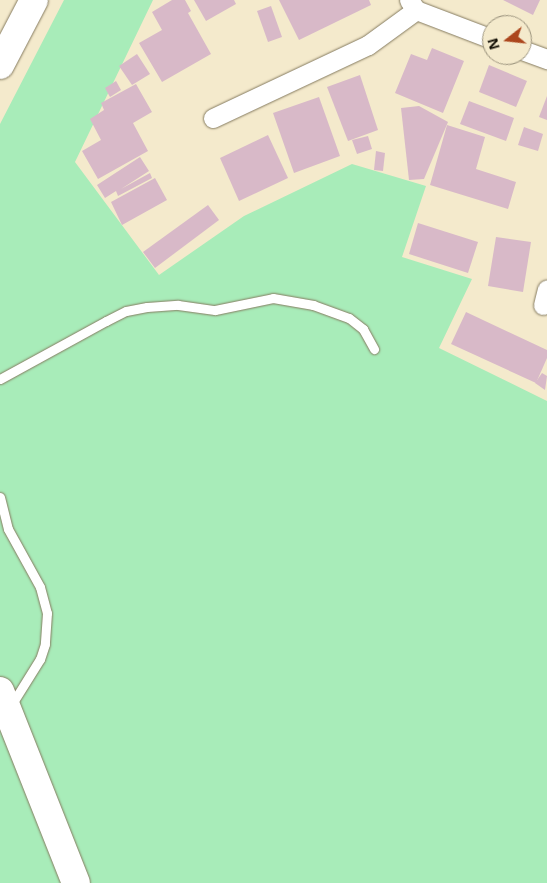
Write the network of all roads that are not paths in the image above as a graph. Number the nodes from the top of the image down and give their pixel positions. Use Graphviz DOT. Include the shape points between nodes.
graph roads {
  1 [pos="34,0"];
  2 [pos="413,5"];
  3 [pos="482,34"];
  4 [pos="532,54"];
  5 [pos="547,59"];
  6 [pos="0,65"];
  7 [pos="213,118"];
  8 [pos="374,349"];
  9 [pos="0,379"];
  10 [pos="0,498"];
  11 [pos="4,701"];
  12 [pos="76,883"];
  1 -- 6 [label="highway"];
  2 -- 3 [label="street"];
  2 -- 7 [label="street" via="368,45"];
  4 -- 5 [label="street"];
  8 -- 9 [label="lane" via="363,329 349,318 313,305 273,298 215,310 178,305 147,307 126,311"];
  10 -- 11 [label="lane" via="8,529 40,587 47,613 45,644 40,659"];
  11 -- 12 [label="highway"];
}
